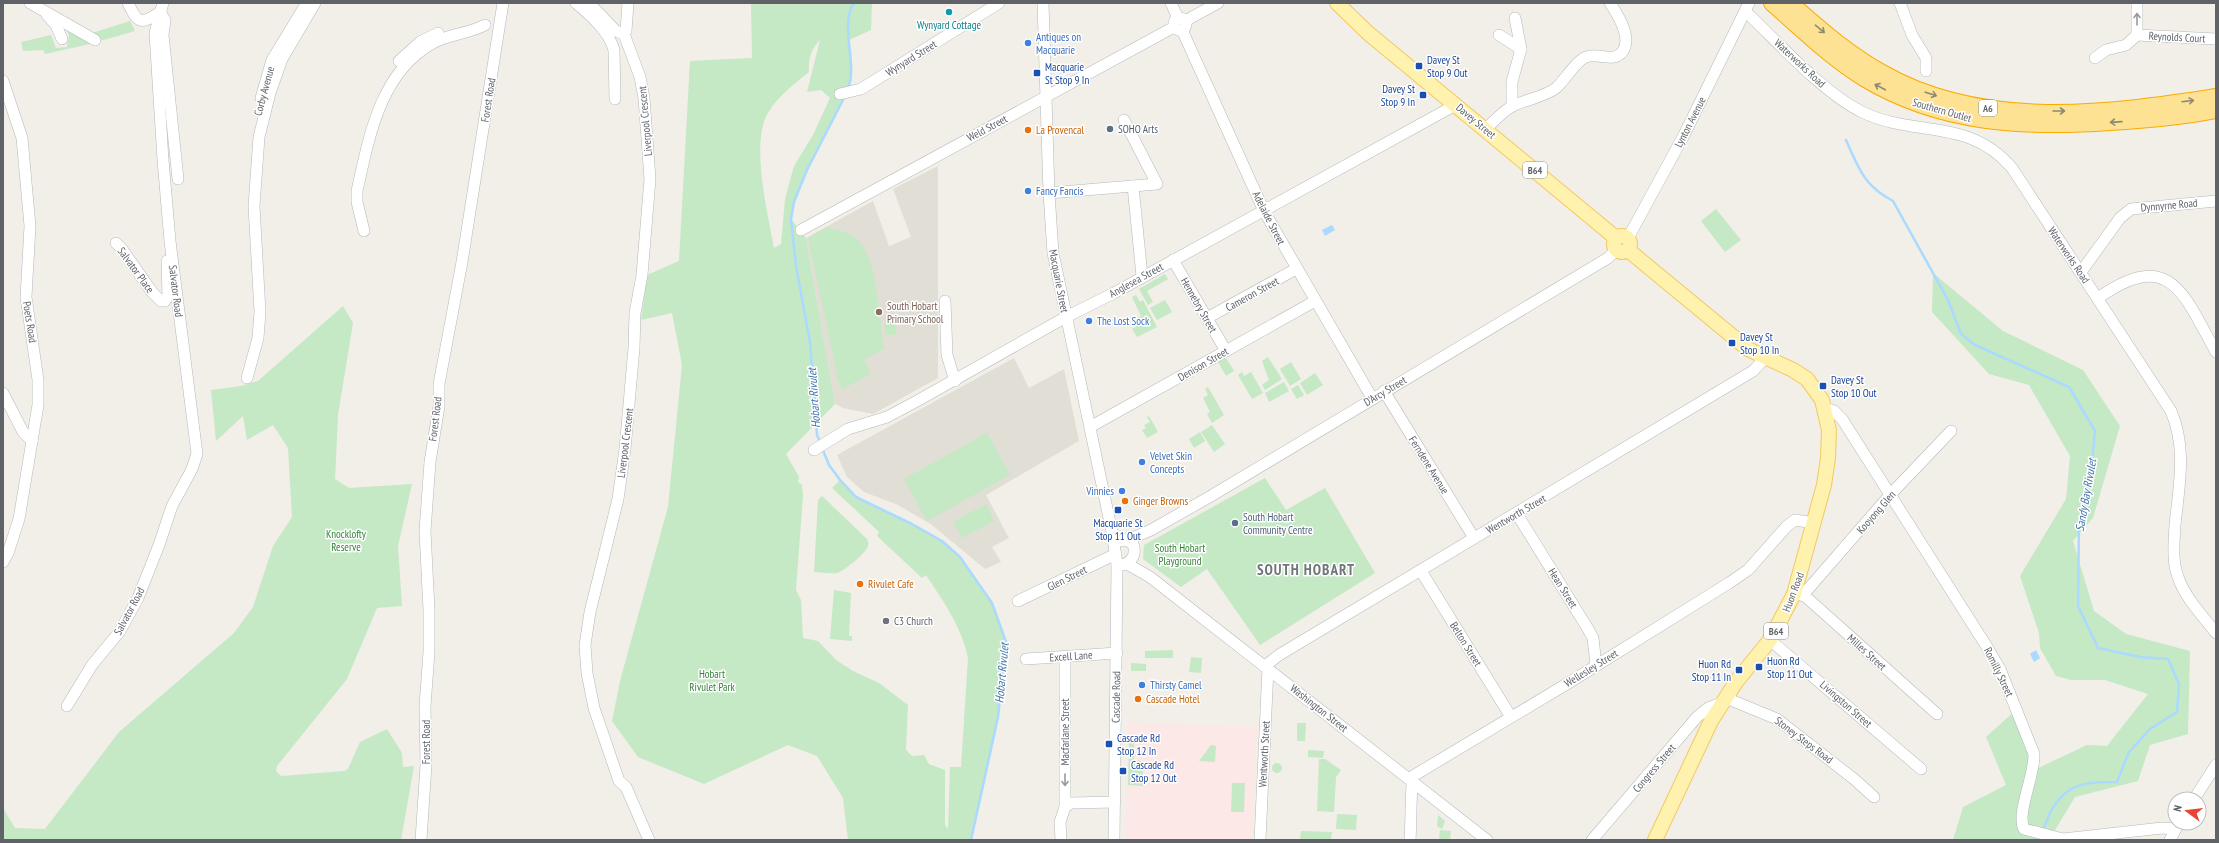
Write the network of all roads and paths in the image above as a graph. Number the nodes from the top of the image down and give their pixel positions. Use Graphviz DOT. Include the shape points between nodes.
graph roads {
  1 [pos="30,3"];
  2 [pos="128,3"];
  3 [pos="307,3"];
  4 [pos="315,3"];
  5 [pos="503,3"];
  6 [pos="576,3"];
  7 [pos="589,3"];
  8 [pos="628,3"];
  9 [pos="999,3"];
  10 [pos="1043,3"];
  11 [pos="1171,3"];
  12 [pos="1218,3"];
  13 [pos="1337,3"];
  14 [pos="1610,3"];
  15 [pos="1900,3"];
  16 [pos="2137,3"];
  17 [pos="1779,4"];
  18 [pos="1747,7"];
  19 [pos="162,8"];
  20 [pos="41,9"];
  21 [pos="1515,18"];
  22 [pos="1180,24"];
  23 [pos="500,26"];
  24 [pos="624,34"];
  25 [pos="1499,35"];
  26 [pos="2137,35"];
  27 [pos="62,39"];
  28 [pos="2216,39"];
  29 [pos="95,40"];
  30 [pos="1521,49"];
  31 [pos="2095,58"];
  32 [pos="1926,71"];
  33 [pos="3,81"];
  34 [pos="840,94"];
  35 [pos="1046,97"];
  36 [pos="2216,97"];
  37 [pos="615,99"];
  38 [pos="1454,103"];
  39 [pos="1512,106"];
  40 [pos="2216,110"];
  41 [pos="1124,120"];
  42 [pos="1486,129"];
  43 [pos="178,179"];
  44 [pos="1133,186"];
  45 [pos="255,188"];
  46 [pos="1049,193"];
  47 [pos="2216,200"];
  48 [pos="1264,211"];
  49 [pos="801,230"];
  50 [pos="364,231"];
  51 [pos="170,242"];
  52 [pos="116,243"];
  53 [pos="1622,244"];
  54 [pos="1173,260"];
  55 [pos="1296,269"];
  56 [pos="2081,272"];
  57 [pos="1142,276"];
  58 [pos="2098,298"];
  59 [pos="1315,300"];
  60 [pos="945,301"];
  61 [pos="1066,317"];
  62 [pos="1207,318"];
  63 [pos="1226,351"];
  64 [pos="2216,352"];
  65 [pos="1765,358"];
  66 [pos="247,378"];
  67 [pos="955,380"];
  68 [pos="1384,391"];
  69 [pos="3,393"];
  70 [pos="1372,398"];
  71 [pos="1825,408"];
  72 [pos="1090,427"];
  73 [pos="1951,431"];
  74 [pos="32,441"];
  75 [pos="814,450"];
  76 [pos="1889,496"];
  77 [pos="1517,514"];
  78 [pos="1814,523"];
  79 [pos="1151,530"];
  80 [pos="1474,538"];
  81 [pos="1126,540"];
  82 [pos="1114,542"];
  83 [pos="1135,552"];
  84 [pos="1120,561"];
  85 [pos="3,562"];
  86 [pos="1421,571"];
  87 [pos="1150,577"];
  88 [pos="1799,594"];
  89 [pos="1018,600"];
  90 [pos="2216,632"];
  91 [pos="1770,640"];
  92 [pos="1117,653"];
  93 [pos="1065,657"];
  94 [pos="1026,659"];
  95 [pos="1596,666"];
  96 [pos="1267,667"];
  97 [pos="1724,700"];
  98 [pos="67,706"];
  99 [pos="1937,714"];
  100 [pos="1511,717"];
  101 [pos="2216,765"];
  102 [pos="1921,769"];
  103 [pos="1410,780"];
  104 [pos="2199,791"];
  105 [pos="1874,797"];
  106 [pos="1115,802"];
  107 [pos="1065,807"];
  108 [pos="2167,827"];
  109 [pos="2174,831"];
  110 [pos="421,840"];
  111 [pos="649,840"];
  112 [pos="1061,840"];
  113 [pos="1114,840"];
  114 [pos="1260,840"];
  115 [pos="1410,840"];
  116 [pos="1487,840"];
  117 [pos="1592,840"];
  118 [pos="1655,840"];
  119 [pos="2170,840"];
  1 -- 20 [label="street"];
  2 -- 19 [label="street" via="140,21 149,19"];
  3 -- 45 [label="street, Corby Avenue" via="282,42 266,80 250,154 250,175"];
  4 -- 45 [label="street, Corby Avenue" via="285,53 270,93 259,137"];
  5 -- 23 [label="street, Forest Road"];
  6 -- 37 [label="street" via="612,43"];
  7 -- 24 [label="street" via="616,32"];
  8 -- 24 [label="street, Liverpool Crescent"];
  9 -- 34 [label="street, Wynyard Street" via="861,89"];
  10 -- 35 [label="street, Macquarie Street"];
  11 -- 22 [label="street, Adelaide Street"];
  12 -- 22 [label="street, Weld Street"];
  13 -- 38 [label="main road, Davey Street / B64" via="1361,27"];
  14 -- 39 [label="street" via="1624,32 1626,43 1618,56 1584,57 1556,88"];
  15 -- 32 [label="street" via="1912,34 1926,58"];
  26 -- 16 [label="street, Reynolds Court, one-way"];
  17 -- 36 [label="highway, Southern Outlet / A6, one-way" via="1884,74 1914,88 1965,104 2007,110 2072,111 2137,107"];
  40 -- 17 [label="highway, Southern Outlet / A6, one-way" via="2154,119 2057,125 1999,123 1957,116 1902,98 1863,78 1825,50"];
  18 -- 53 [label="street, Lynton Avenue" via="1684,135"];
  18 -- 56 [label="street, Waterworks Road" via="1831,92 1852,106 1898,125 1965,135 1998,153 2012,168"];
  19 -- 43 [label="street"];
  19 -- 51 [label="street, Salvator Road" via="154,33"];
  20 -- 27 [label="street" via="56,25"];
  20 -- 29 [label="street"];
  21 -- 30 [label="street"];
  22 -- 35 [label="street, Weld Street"];
  22 -- 48 [label="street, Adelaide Street"];
  23 -- 50 [label="street" via="485,25 471,32 434,42 403,67 378,112 365,155 357,191"];
  23 -- 110 [label="street, Forest Road" via="462,262 439,384 430,462 425,531 429,652"];
  24 -- 111 [label="street, Liverpool Crescent" via="640,77 644,98 650,179 642,275 635,313 625,449 618,498 590,612 585,645 594,708 620,781 626,787"];
  25 -- 30 [label="street"];
  26 -- 28 [label="street, Reynolds Court"];
  26 -- 31 [label="street, Reynolds Court" via="2126,45 2106,50"];
  30 -- 39 [label="street" via="1512,82"];
  33 -- 74 [label="street, Poets Road" via="22,138 28,188 30,226 26,297 38,380 38,406"];
  35 -- 46 [label="street, Macquarie Street"];
  35 -- 49 [label="street, Weld Street"];
  38 -- 42 [label="main road, Davey Street / B64"];
  38 -- 48 [label="street, Anglesea Street" via="1450,108"];
  39 -- 42 [label="street"];
  41 -- 44 [label="street" via="1157,184"];
  42 -- 53 [label="main road, Davey Street / B64"];
  44 -- 46 [label="street"];
  44 -- 57 [label="street"];
  45 -- 66 [label="street, Corby Avenue" via="260,312 258,338"];
  46 -- 61 [label="street, Macquarie Street" via="1053,253"];
  47 -- 56 [label="street, Dynnyrne Road" via="2131,209 2120,218"];
  48 -- 54 [label="street, Anglesea Street"];
  48 -- 55 [label="street, Adelaide Street"];
  51 -- 52 [label="street, Salvator Place" via="166,266 168,296 163,302 152,292"];
  51 -- 98 [label="street, Salvator Road" via="197,454 172,506 138,598 120,632 92,664"];
  53 -- 65 [label="main road, Davey Street / B64" via="1742,344"];
  53 -- 68 [label="street, D'Arcy Street" via="1608,258"];
  54 -- 57 [label="street, Anglesea Street"];
  54 -- 62 [label="street, Hennebry Street"];
  55 -- 59 [label="street, Adelaide Street"];
  55 -- 62 [label="street, Cameron Street"];
  56 -- 58 [label="street, Waterworks Road"];
  57 -- 61 [label="street, Anglesea Street"];
  58 -- 64 [label="street" via="2117,285 2130,280 2149,277 2165,279 2182,292"];
  58 -- 90 [label="street, Waterworks Road" via="2158,389 2176,422 2181,454 2174,537 2176,571 2185,592"];
  59 -- 63 [label="street, Denison Street"];
  59 -- 70 [label="street, Adelaide Street"];
  60 -- 67 [label="street" via="947,355 950,371"];
  61 -- 67 [label="street, Anglesea Street"];
  61 -- 72 [label="street, Macquarie Street"];
  62 -- 63 [label="street, Hennebry Street"];
  63 -- 72 [label="street, Denison Street"];
  65 -- 71 [label="main road, Davey Street / B64" via="1807,379 1819,393"];
  65 -- 77 [label="street, Wentworth Street" via="1753,371"];
  67 -- 75 [label="street, Anglesea Street" via="887,417 848,429"];
  68 -- 70 [label="street, D'Arcy Street"];
  68 -- 80 [label="street, Ferndene Avenue"];
  69 -- 74 [label="street" via="23,432"];
  70 -- 79 [label="street, D'Arcy Street"];
  71 -- 76 [label="street, Romilly Street" via="1834,411 1842,419"];
  71 -- 78 [label="main road, Huon Road / B64" via="1830,443 1824,485"];
  72 -- 82 [label="street, Macquarie Street"];
  73 -- 76 [label="street, Kooyong Glen"];
  74 -- 85 [label="street, Poets Road" via="18,519"];
  76 -- 88 [label="street, Kooyong Glen"];
  76 -- 108 [label="street, Romilly Street" via="2000,669 2032,746 2034,765 2022,824 2028,832 2070,839"];
  77 -- 80 [label="street, Wentworth Street"];
  77 -- 95 [label="street, Hean Street" via="1588,628"];
  78 -- 88 [label="main road, Huon Road / B64"];
  78 -- 95 [label="street, Wellesley Street" via="1795,520 1748,570"];
  79 -- 81 [label="street, D'Arcy Street"];
  79 -- 83 [label="street, D'Arcy Street"];
  80 -- 86 [label="street, Wentworth Street"];
  81 -- 82 [label="street, D'Arcy Street"];
  81 -- 83 [label="street" via="1131,542"];
  82 -- 84 [label="street, Macquarie Street"];
  83 -- 84 [label="street" via="1132,559"];
  83 -- 87 [label="street, Washington Street" via="1136,559"];
  84 -- 87 [label="street, Washington Street"];
  84 -- 89 [label="street, Glen Street"];
  84 -- 92 [label="street, Cascade Road"];
  86 -- 96 [label="street, Wentworth Street" via="1279,655"];
  86 -- 100 [label="street, Belton Street"];
  87 -- 96 [label="street, Washington Street"];
  88 -- 91 [label="main road, Huon Road / B64"];
  88 -- 99 [label="street, Milles Street"];
  91 -- 97 [label="main road, Huon Road / B64"];
  91 -- 102 [label="street, Livingston Street"];
  92 -- 93 [label="street, Excell Lane"];
  92 -- 106 [label="street, Cascade Road"];
  93 -- 94 [label="street, Excell Lane"];
  93 -- 107 [label="street, Macfarlane Street, one-way"];
  95 -- 100 [label="street, Wellesley Street"];
  96 -- 103 [label="street, Washington Street"];
  96 -- 114 [label="street, Wentworth Street"];
  97 -- 105 [label="street, Stoney Steps Road" via="1777,719"];
  97 -- 117 [label="street, Congress Street" via="1697,717"];
  97 -- 118 [label="main road, Huon Road / B64" via="1702,739"];
  100 -- 103 [label="street, Wellesley Street"];
  101 -- 104 [label="street"];
  103 -- 115 [label="street"];
  103 -- 116 [label="street, Washington Street"];
  106 -- 107 [label="street" via="1071,803"];
  106 -- 113 [label="street, Cascade Road"];
  107 -- 112 [label="street, Macfarlane Street" via="1060,822"];
  109 -- 119 [label="street"];
}
